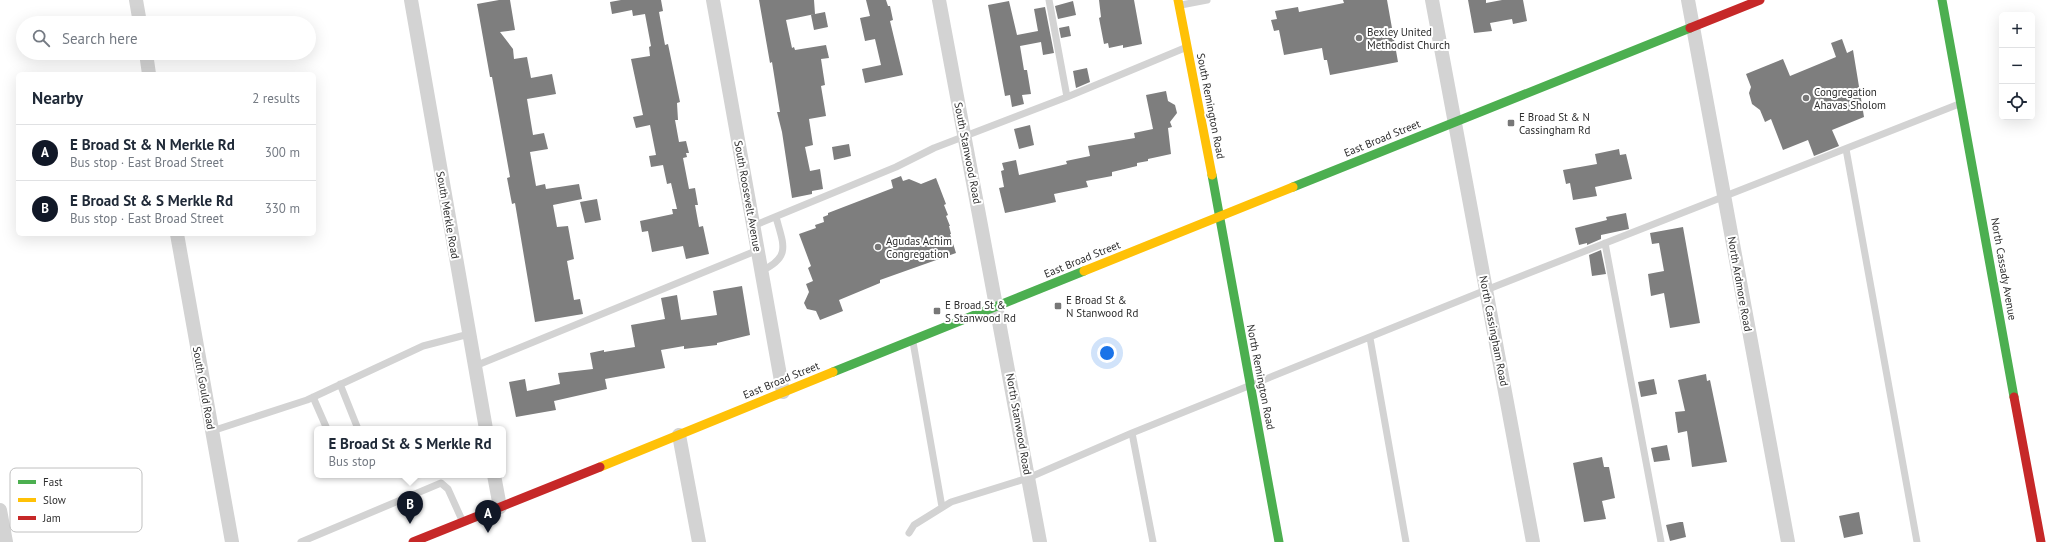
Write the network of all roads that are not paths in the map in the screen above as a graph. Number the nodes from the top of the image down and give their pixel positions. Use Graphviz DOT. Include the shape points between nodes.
graph roads {
  1 [pos="136,0"];
  2 [pos="411,0"];
  3 [pos="713,0"];
  4 [pos="939,0"];
  5 [pos="1049,0"];
  6 [pos="1206,0"];
  7 [pos="1432,0"];
  8 [pos="1688,0"];
  9 [pos="1760,0"];
  10 [pos="1942,0"];
  11 [pos="1178,3"];
  12 [pos="139,16"];
  13 [pos="1693,27"];
  14 [pos="1187,47"];
  15 [pos="147,60"];
  16 [pos="149,72"];
  17 [pos="1067,97"];
  18 [pos="1961,103"];
  19 [pos="1456,121"];
  20 [pos="964,136"];
  21 [pos="1846,149"];
  22 [pos="1724,197"];
  23 [pos="776,217"];
  24 [pos="1219,217"];
  25 [pos="753,226"];
  26 [pos="177,236"];
  27 [pos="1605,244"];
  28 [pos="758,250"];
  29 [pos="761,271"];
  30 [pos="1486,290"];
  31 [pos="997,306"];
  32 [pos="469,334"];
  33 [pos="1370,338"];
  34 [pos="912,340"];
  35 [pos="475,366"];
  36 [pos="340,384"];
  37 [pos="1250,386"];
  38 [pos="783,392"];
  39 [pos="313,397"];
  40 [pos="326,426"];
  41 [pos="357,426"];
  42 [pos="485,426"];
  43 [pos="212,431"];
  44 [pos="1132,433"];
  45 [pos="679,435"];
  46 [pos="495,478"];
  47 [pos="1028,478"];
  48 [pos="942,507"];
  49 [pos="500,508"];
  50 [pos="0,510"];
  51 [pos="463,522"];
  52 [pos="909,533"];
  53 [pos="448,535"];
  54 [pos="6,542"];
  55 [pos="232,542"];
  56 [pos="301,542"];
  57 [pos="413,542"];
  58 [pos="699,542"];
  59 [pos="1040,542"];
  60 [pos="1153,542"];
  61 [pos="1279,542"];
  62 [pos="1406,542"];
  63 [pos="1533,542"];
  64 [pos="1661,542"];
  65 [pos="1788,542"];
  66 [pos="1917,542"];
  67 [pos="2041,542"];
  1 -- 12 [label="street"];
  2 -- 32 [label="street, South Merkle Road"];
  3 -- 25 [label="street, South Roosevelt Avenue"];
  4 -- 20 [label="street, South Stanwood Road"];
  5 -- 17 [label="lane"];
  6 -- 11 [label="lane"];
  7 -- 19 [label="street, North Cassingham Road"];
  8 -- 13 [label="street, North Ardmore Road"];
  9 -- 13 [label="main road, East Broad Street"];
  10 -- 18 [label="main road, North Cassady Avenue"];
  11 -- 14 [label="main road, South Remington Road"];
  13 -- 19 [label="main road, East Broad Street"];
  13 -- 22 [label="street, North Ardmore Road"];
  14 -- 17 [label="lane"];
  14 -- 24 [label="main road, South Remington Road"];
  15 -- 16 [label="street"];
  17 -- 20 [label="lane"];
  18 -- 21 [label="lane"];
  18 -- 67 [label="main road, North Cassady Avenue"];
  19 -- 24 [label="main road, East Broad Street"];
  19 -- 30 [label="street, North Cassingham Road"];
  20 -- 23 [label="lane"];
  20 -- 31 [label="street, South Stanwood Road"];
  21 -- 22 [label="lane"];
  21 -- 66 [label="lane"];
  22 -- 27 [label="lane"];
  22 -- 65 [label="street, North Ardmore Road"];
  23 -- 25 [label="lane"];
  23 -- 29 [label="lane" via="784,252 772,266"];
  24 -- 31 [label="main road, East Broad Street"];
  24 -- 37 [label="main road, North Remington Road"];
  25 -- 28 [label="street, South Roosevelt Avenue"];
  26 -- 43 [label="street, South Gould Road"];
  27 -- 30 [label="lane"];
  27 -- 64 [label="lane"];
  28 -- 29 [label="street, South Roosevelt Avenue"];
  28 -- 35 [label="lane"];
  29 -- 38 [label="street, South Roosevelt Avenue"];
  30 -- 33 [label="lane"];
  30 -- 63 [label="street, North Cassingham Road"];
  31 -- 34 [label="main road, East Broad Street"];
  31 -- 47 [label="street, North Stanwood Road"];
  32 -- 35 [label="street, South Merkle Road"];
  32 -- 36 [label="lane" via="423,346"];
  33 -- 37 [label="lane"];
  33 -- 62 [label="lane"];
  34 -- 38 [label="main road, East Broad Street"];
  34 -- 48 [label="lane"];
  35 -- 42 [label="street, South Merkle Road"];
  36 -- 39 [label="lane"];
  36 -- 41 [label="lane"];
  37 -- 44 [label="lane"];
  37 -- 61 [label="main road, North Remington Road"];
  38 -- 45 [label="main road, East Broad Street"];
  39 -- 40 [label="lane"];
  39 -- 43 [label="lane"];
  43 -- 55 [label="street, South Gould Road"];
  44 -- 47 [label="lane"];
  44 -- 60 [label="lane"];
  45 -- 49 [label="main road, East Broad Street"];
  45 -- 58 [label="street"];
  46 -- 49 [label="street"];
  47 -- 48 [label="lane"];
  47 -- 59 [label="street, North Stanwood Road"];
  48 -- 52 [label="lane" via="914,525"];
  49 -- 51 [label="main road, East Broad Street"];
  50 -- 54 [label="street"];
  51 -- 53 [label="main road, East Broad Street"];
  51 -- 56 [label="lane" via="448,489 440,483"];
  53 -- 57 [label="main road, East Broad Street"];
}
